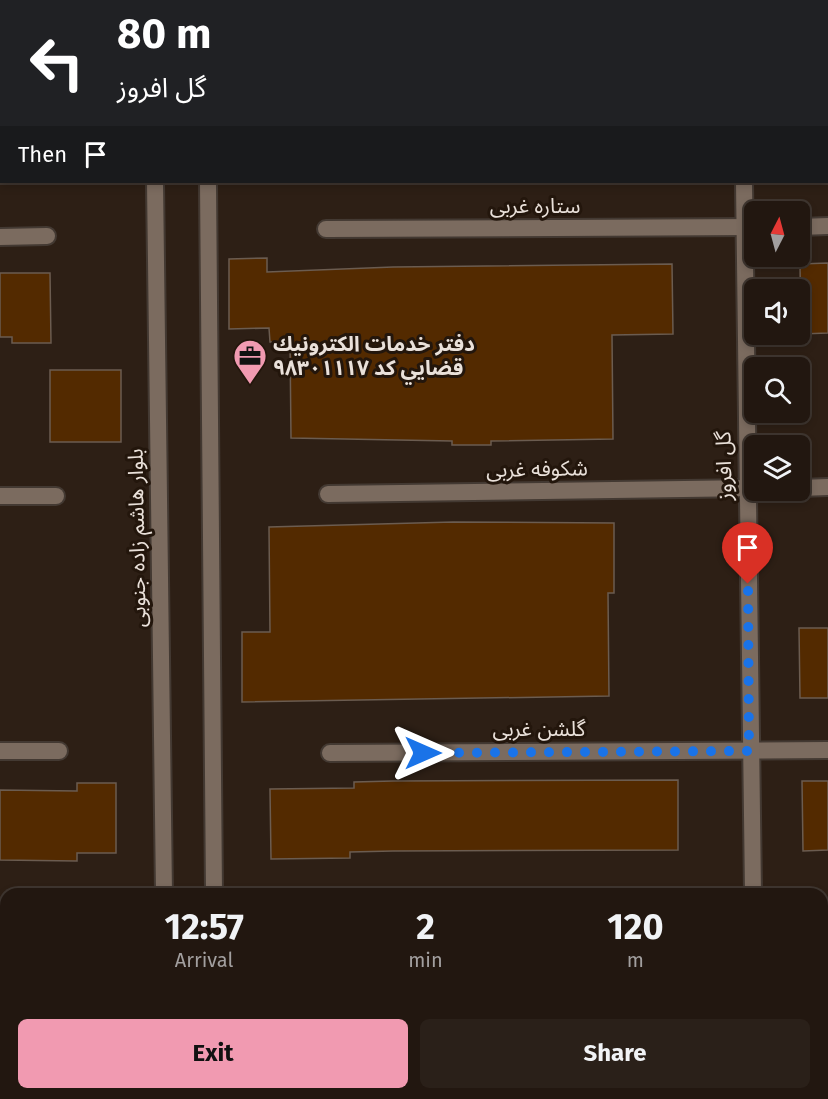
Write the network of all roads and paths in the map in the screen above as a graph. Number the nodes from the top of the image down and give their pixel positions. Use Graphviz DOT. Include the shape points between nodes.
graph roads {
  1 [pos="155,183"];
  2 [pos="208,183"];
  3 [pos="744,183"];
  4 [pos="746,201"];
  5 [pos="828,226"];
  6 [pos="810,227"];
  7 [pos="744,228"];
  8 [pos="326,229"];
  9 [pos="47,236"];
  10 [pos="0,237"];
  11 [pos="749,267"];
  12 [pos="751,435"];
  13 [pos="828,487"];
  14 [pos="744,488"];
  15 [pos="810,488"];
  16 [pos="328,494"];
  17 [pos="0,496"];
  18 [pos="56,496"];
  19 [pos="751,501"];
  20 [pos="828,750"];
  21 [pos="0,751"];
  22 [pos="59,751"];
  23 [pos="749,751"];
  24 [pos="330,753"];
  25 [pos="164,888"];
  26 [pos="214,888"];
  27 [pos="753,888"];
  1 -- 25 [label="street, بلوار هاشم زاده جنوبی"];
  2 -- 26 [label="street"];
  3 -- 4 [label="street, گل افروز"];
  5 -- 6 [label="street"];
  7 -- 8 [label="street, ستاره غربی"];
  9 -- 10 [label="street"];
  11 -- 12 [label="street, گل افروز"];
  13 -- 15 [label="street"];
  14 -- 16 [label="street, شکوفه غربی"];
  17 -- 18 [label="street"];
  19 -- 23 [label="street, گل افروز"];
  20 -- 23 [label="street, گلشن غربی"];
  21 -- 22 [label="street"];
  23 -- 24 [label="street, گلشن غربی"];
  23 -- 27 [label="street, گل افروز"];
}
